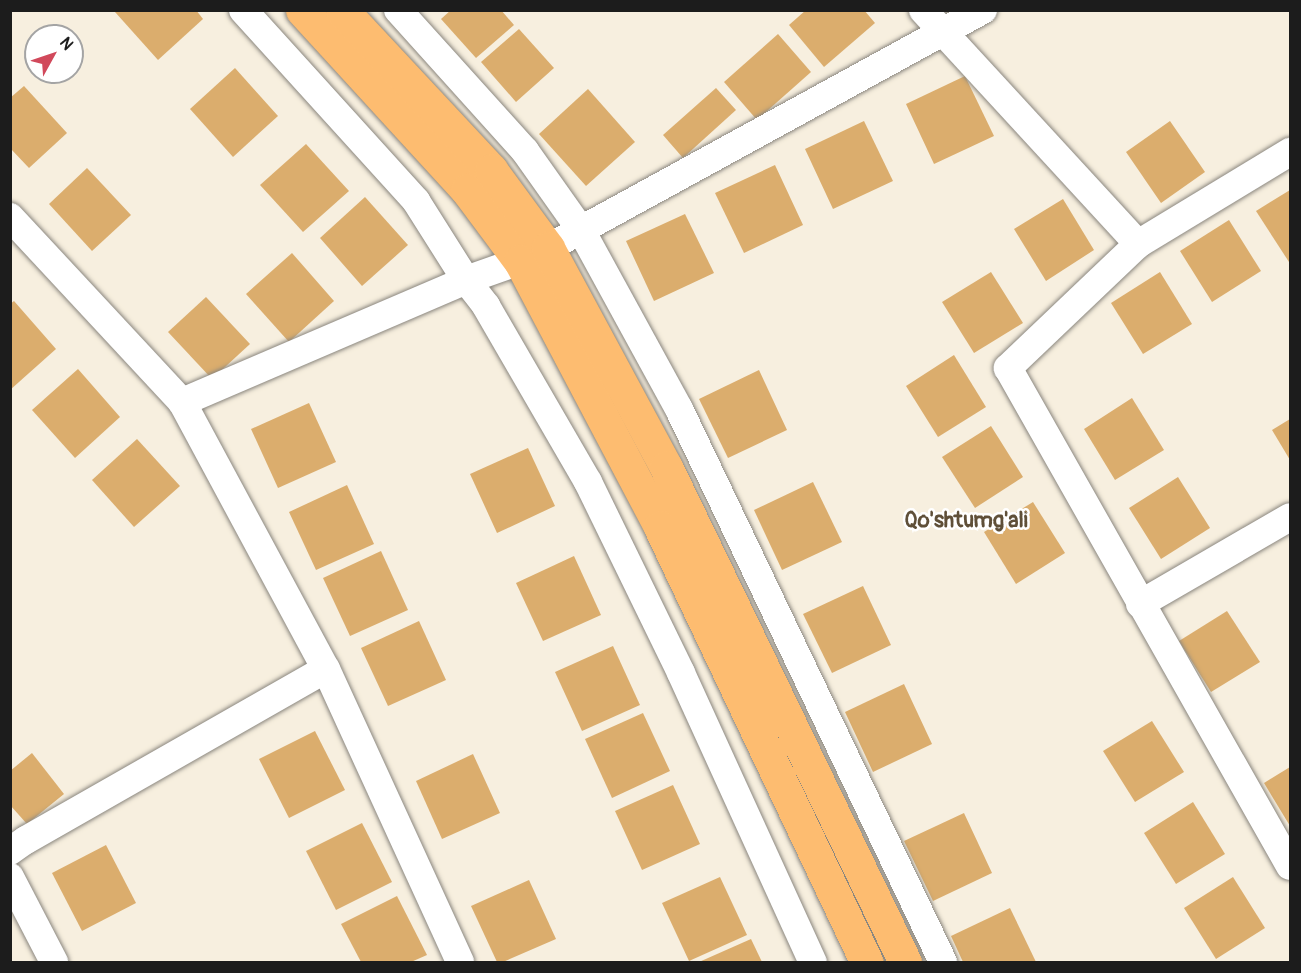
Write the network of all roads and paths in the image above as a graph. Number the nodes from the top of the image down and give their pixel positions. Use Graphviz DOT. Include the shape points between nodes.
graph roads {
  1 [pos="243,10"];
  2 [pos="302,10"];
  3 [pos="342,10"];
  4 [pos="398,10"];
  5 [pos="923,10"];
  6 [pos="983,10"];
  7 [pos="944,33"];
  8 [pos="1290,152"];
  9 [pos="10,217"];
  10 [pos="581,230"];
  11 [pos="1138,244"];
  12 [pos="534,255"];
  13 [pos="466,280"];
  14 [pos="182,402"];
  15 [pos="1290,518"];
  16 [pos="1140,604"];
  17 [pos="326,669"];
  18 [pos="10,851"];
  19 [pos="1290,866"];
  20 [pos="10,877"];
  21 [pos="54,963"];
  22 [pos="460,963"];
  23 [pos="813,963"];
  24 [pos="867,963"];
  25 [pos="905,963"];
  26 [pos="943,963"];
  1 -- 13 [label="street" via="416,201"];
  2 -- 12 [label="main road" via="467,190"];
  3 -- 12 [label="main road" via="491,170"];
  4 -- 10 [label="street" via="525,151"];
  5 -- 7 [label="street"];
  6 -- 7 [label="street"];
  7 -- 10 [label="street"];
  7 -- 11 [label="street"];
  8 -- 11 [label="street"];
  9 -- 14 [label="street"];
  10 -- 12 [label="street"];
  10 -- 26 [label="street" via="678,409"];
  11 -- 16 [label="street" via="1008,368"];
  12 -- 13 [label="street"];
  12 -- 24 [label="main road"];
  12 -- 25 [label="main road" via="666,467"];
  13 -- 14 [label="street"];
  13 -- 23 [label="street" via="486,306 588,482 681,673"];
  14 -- 17 [label="street"];
  15 -- 16 [label="street"];
  16 -- 19 [label="street"];
  17 -- 18 [label="street"];
  17 -- 22 [label="street"];
  20 -- 21 [label="street"];
}
